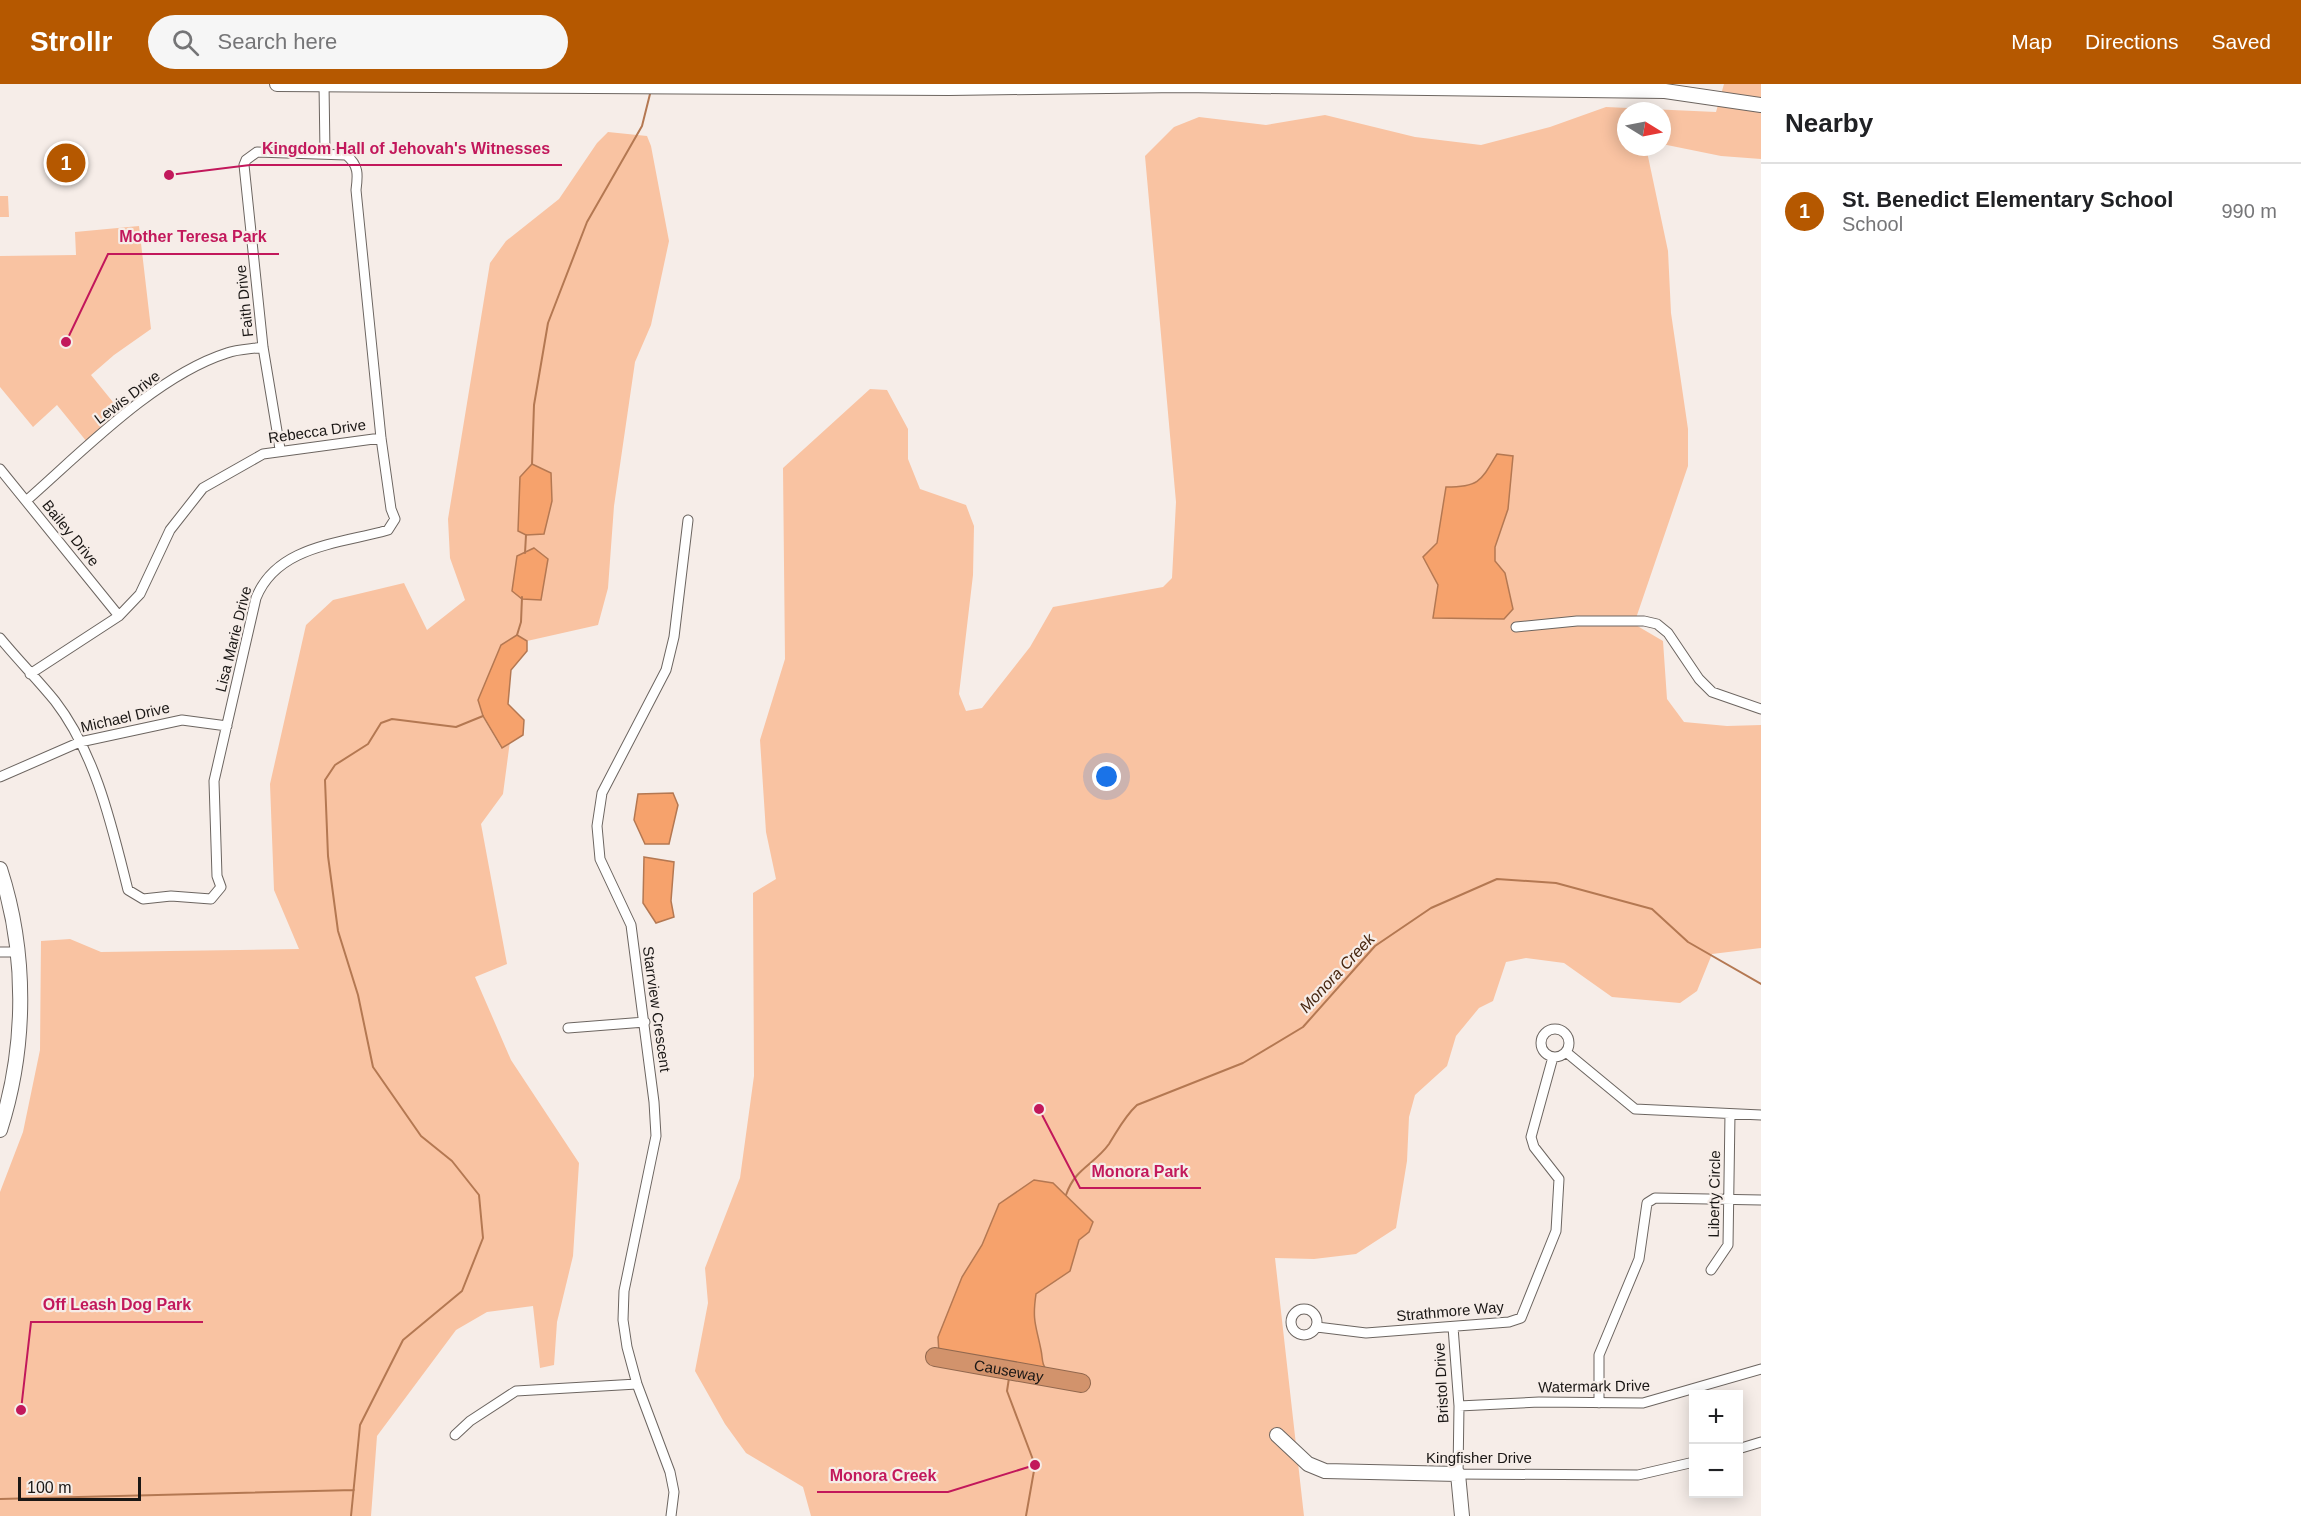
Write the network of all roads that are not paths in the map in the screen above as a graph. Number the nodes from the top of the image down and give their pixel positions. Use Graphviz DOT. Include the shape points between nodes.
graph roads {
  1 [pos="278,84"];
  2 [pos="324,84"];
  3 [pos="1761,105"];
  4 [pos="325,153"];
  5 [pos="263,347"];
  6 [pos="381,438"];
  7 [pos="280,450"];
  8 [pos="0,469"];
  9 [pos="26,501"];
  10 [pos="688,520"];
  11 [pos="119,616"];
  12 [pos="1516,627"];
  13 [pos="0,638"];
  14 [pos="30,674"];
  15 [pos="1761,709"];
  16 [pos="227,726"];
  17 [pos="80,742"];
  18 [pos="0,777"];
  19 [pos="0,869"];
  20 [pos="0,952"];
  21 [pos="19,952"];
  22 [pos="645,1022"];
  23 [pos="568,1028"];
  24 [pos="1566,1052"];
  25 [pos="1553,1057"];
  26 [pos="1730,1114"];
  27 [pos="1761,1115"];
  28 [pos="0,1130"];
  29 [pos="1729,1199"];
  30 [pos="1761,1200"];
  31 [pos="1711,1270"];
  32 [pos="1317,1327"];
  33 [pos="1453,1327"];
  34 [pos="935,1358"];
  35 [pos="1761,1369"];
  36 [pos="1082,1383"];
  37 [pos="637,1384"];
  38 [pos="1599,1403"];
  39 [pos="1459,1406"];
  40 [pos="455,1435"];
  41 [pos="1277,1435"];
  42 [pos="1761,1442"];
  43 [pos="1743,1447"];
  44 [pos="1689,1463"];
  45 [pos="1458,1474"];
  46 [pos="671,1516"];
  47 [pos="1462,1516"];
  1 -- 2 [label="street"];
  2 -- 3 [label="street" via="937,88 1180,85 1665,91"];
  2 -- 4 [label="street"];
  4 -- 5 [label="street, Faith Drive" via="257,152 244,165"];
  4 -- 6 [label="street, Lisa Marie Drive" via="346,155 358,174 356,190"];
  5 -- 7 [label="street, Faith Drive"];
  5 -- 9 [label="street, Lewis Drive" via="227,353 163,387 116,422"];
  6 -- 7 [label="street, Rebecca Drive"];
  6 -- 16 [label="street, Lisa Marie Drive" via="393,522 388,530 316,548 273,569 256,598"];
  7 -- 11 [label="street, Rebecca Drive" via="249,460 203,488 170,530 140,594"];
  8 -- 9 [label="street, Bailey Drive"];
  9 -- 11 [label="street, Bailey Drive"];
  10 -- 22 [label="street, Starrview Crescent" via="675,637 666,670 602,793 597,826 600,859 631,926"];
  11 -- 14 [label="street, Rebecca Drive"];
  12 -- 15 [label="street" via="1577,621 1657,624 1712,692"];
  13 -- 14 [label="street, Lisa Marie Drive"];
  14 -- 17 [label="street, Lisa Marie Drive" via="55,702"];
  16 -- 17 [label="street, Michael Drive" via="182,720"];
  16 -- 17 [label="street, Lisa Marie Drive" via="214,781 221,887 211,900 171,896 143,899 128,890 103,801"];
  17 -- 18 [label="street, Michael Drive"];
  19 -- 21 [label="street"];
  20 -- 21 [label="street"];
  21 -- 28 [label="street" via="16,1060"];
  22 -- 23 [label="street"];
  22 -- 37 [label="street, Starrview Crescent" via="656,1136 623,1308 627,1347"];
  24 -- 25 [label="street"];
  24 -- 25 [label="street" via="1569,1043 1565,1034 1549,1031 1541,1046"];
  24 -- 26 [label="street" via="1635,1109"];
  25 -- 33 [label="street, Strathmore Way" via="1531,1137 1534,1147 1560,1179 1554,1240 1521,1318"];
  26 -- 27 [label="street"];
  26 -- 29 [label="street, Liberty Circle"];
  29 -- 30 [label="street"];
  29 -- 31 [label="street, Liberty Circle" via="1727,1250"];
  29 -- 38 [label="street" via="1655,1198 1647,1203 1639,1260 1599,1355"];
  32 -- 33 [label="street, Strathmore Way" via="1366,1333"];
  33 -- 39 [label="street, Bristol Drive"];
  34 -- 36 [label="highway, Causeway"];
  35 -- 38 [label="street, Watermark Drive" via="1642,1403"];
  37 -- 40 [label="street" via="516,1391"];
  37 -- 46 [label="street, Starrview Crescent" via="670,1472 674,1492"];
  38 -- 39 [label="street, Watermark Drive"];
  39 -- 45 [label="street, Bristol Drive"];
  41 -- 45 [label="street, Kingfisher Drive" via="1308,1464 1324,1471"];
  42 -- 43 [label="street"];
  44 -- 45 [label="street, Kingfisher Drive" via="1638,1475"];
  45 -- 47 [label="street"];
}
